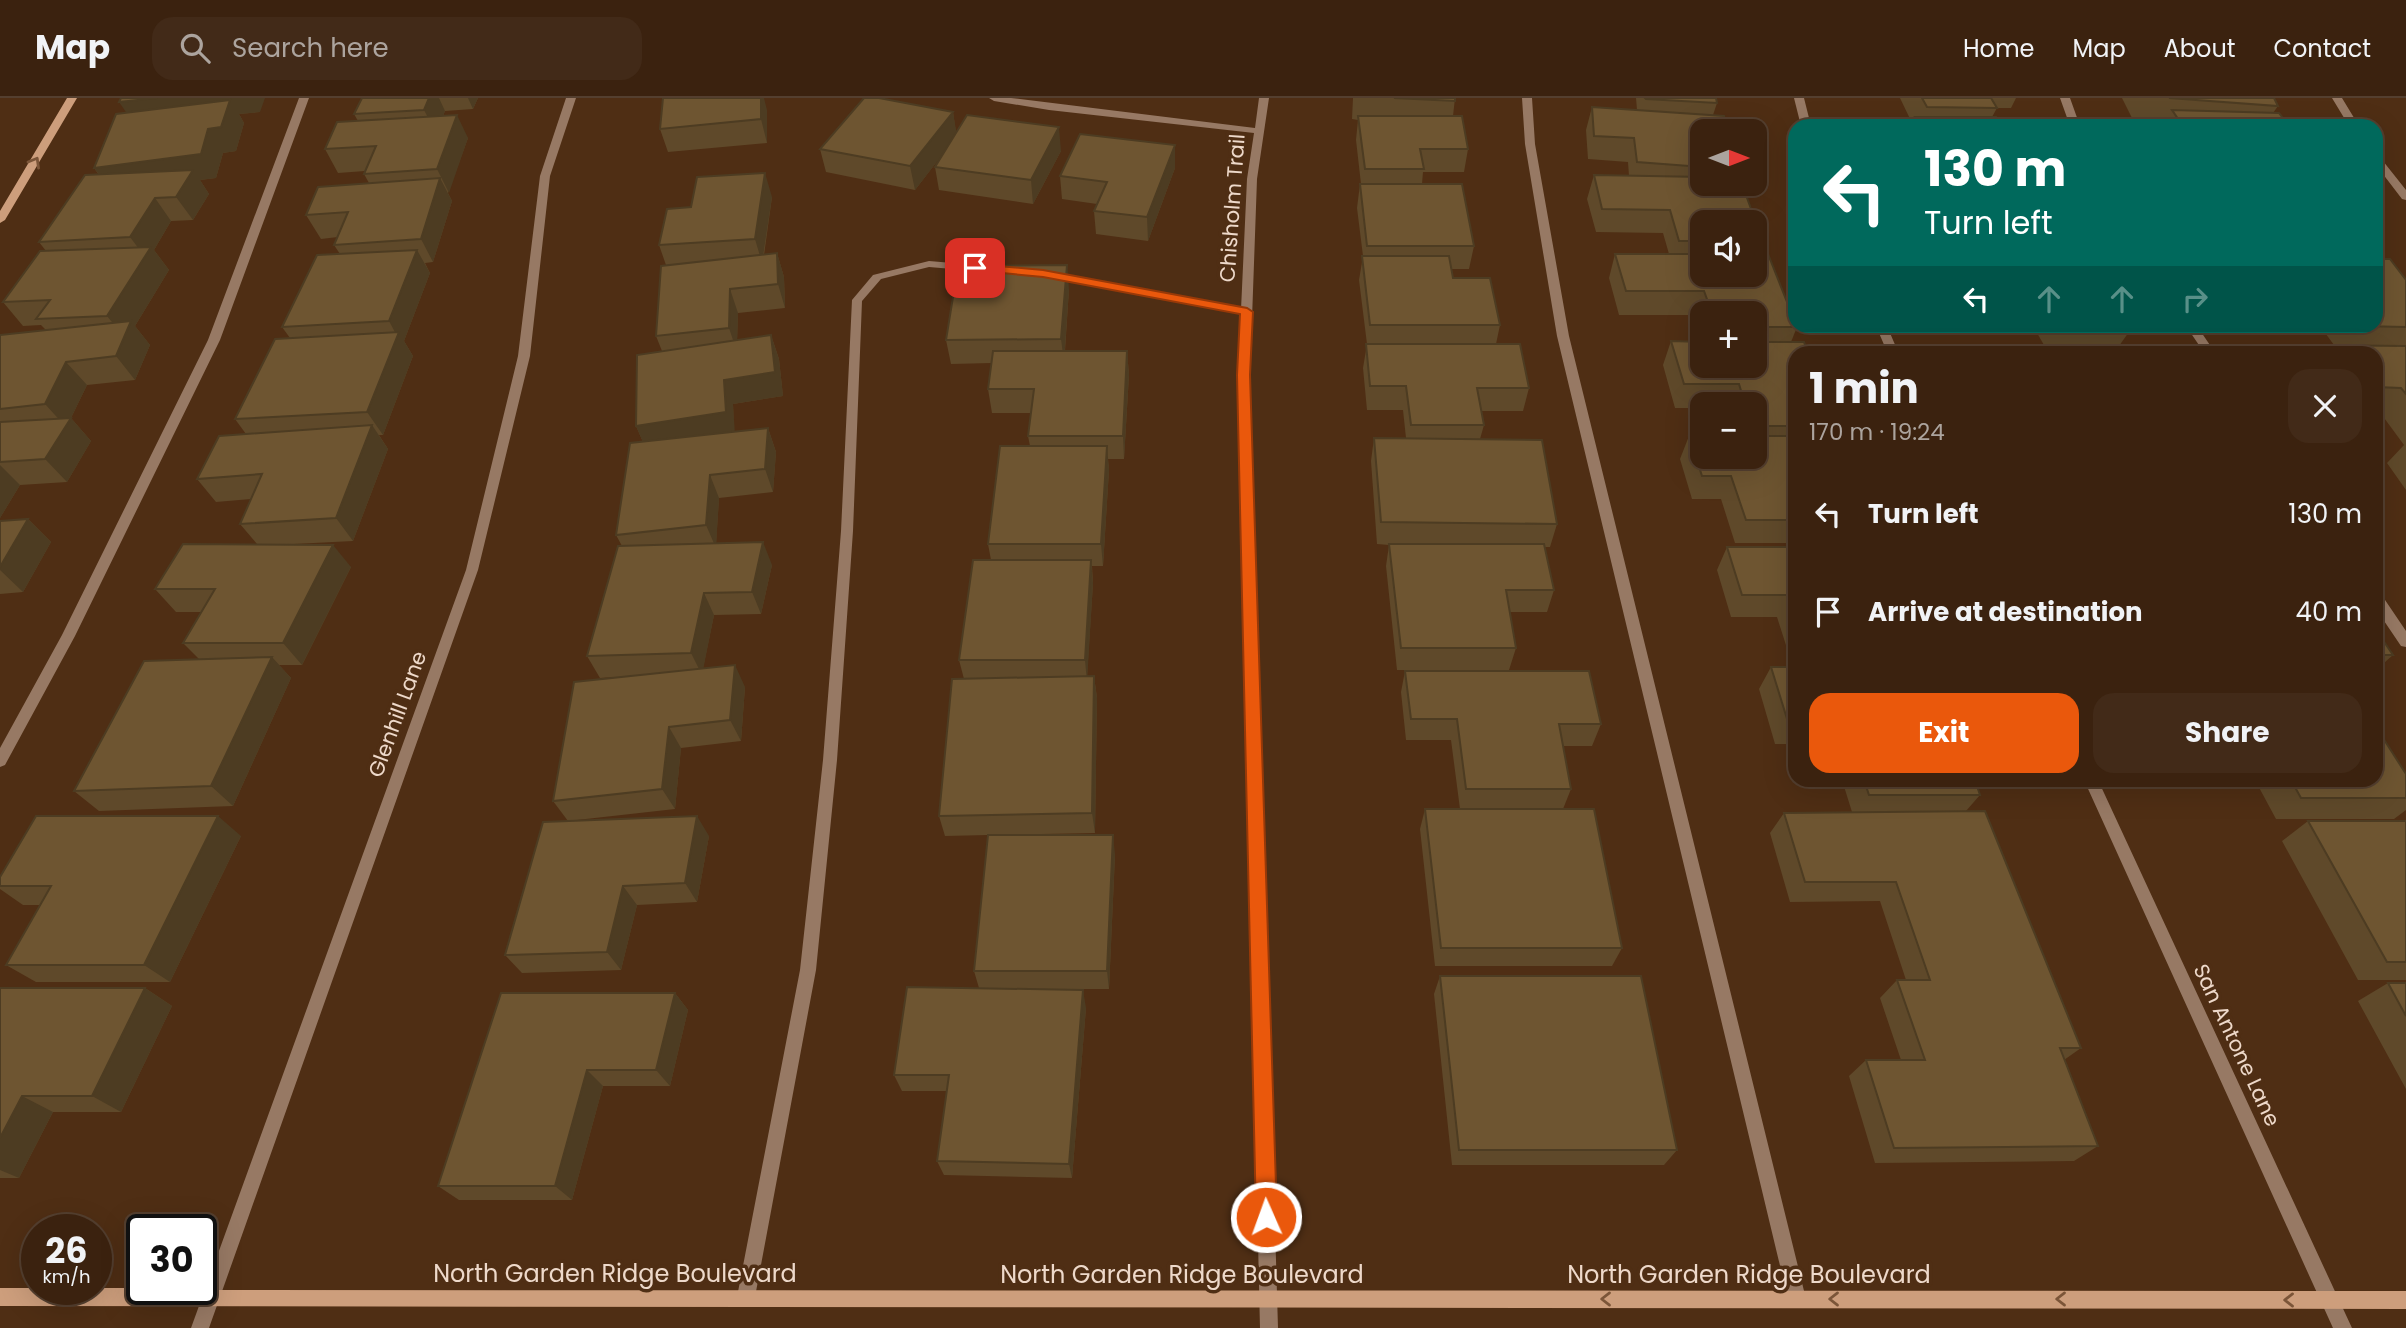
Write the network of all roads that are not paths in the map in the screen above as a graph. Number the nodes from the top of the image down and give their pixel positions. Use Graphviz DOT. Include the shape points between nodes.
graph roads {
  1 [pos="72,98"];
  2 [pos="304,98"];
  3 [pos="571,98"];
  4 [pos="994,98"];
  5 [pos="1264,98"];
  6 [pos="1527,98"];
  7 [pos="1799,98"];
  8 [pos="2065,98"];
  9 [pos="2337,98"];
  10 [pos="1804,119"];
  11 [pos="2072,119"];
  12 [pos="2350,119"];
  13 [pos="1258,131"];
  14 [pos="2383,167"];
  15 [pos="2406,197"];
  16 [pos="0,220"];
  17 [pos="992,269"];
  18 [pos="1043,274"];
  19 [pos="1247,312"];
  20 [pos="2383,608"];
  21 [pos="2406,642"];
  22 [pos="0,761"];
  23 [pos="2094,787"];
  24 [pos="217,1280"];
  25 [pos="0,1297"];
  26 [pos="126,1297"];
  27 [pos="217,1297"];
  28 [pos="747,1297"];
  29 [pos="1269,1298"];
  30 [pos="1797,1298"];
  31 [pos="2330,1300"];
  32 [pos="2406,1300"];
  33 [pos="208,1305"];
  34 [pos="200,1328"];
  35 [pos="1269,1328"];
  36 [pos="2343,1328"];
  16 -- 1 [label="main road, one-way"];
  2 -- 22 [label="street" via="214,340 68,636"];
  3 -- 24 [label="street, Glenhill Lane" via="545,176 524,356 472,570"];
  4 -- 13 [label="street"];
  5 -- 13 [label="street, Chisholm Trail"];
  6 -- 30 [label="street" via="1530,145 1563,336"];
  7 -- 10 [label="street"];
  8 -- 11 [label="street"];
  9 -- 12 [label="street"];
  13 -- 19 [label="street, Chisholm Trail"];
  14 -- 15 [label="street"];
  17 -- 28 [label="street" via="929,264 877,277 857,300 847,531 809,957"];
  18 -- 19 [label="street"];
  19 -- 29 [label="street, Chisholm Trail" via="1244,375"];
  20 -- 21 [label="street"];
  23 -- 31 [label="street, San Antone Lane"];
  25 -- 26 [label="main road, North Garden Ridge Boulevard"];
  27 -- 28 [label="main road, North Garden Ridge Boulevard"];
  28 -- 29 [label="main road, North Garden Ridge Boulevard"];
  30 -- 29 [label="main road, North Garden Ridge Boulevard, one-way"];
  29 -- 35 [label="street, Chisholm Trail"];
  31 -- 30 [label="main road, North Garden Ridge Boulevard, one-way"];
  31 -- 32 [label="main road, North Garden Ridge Boulevard"];
  31 -- 36 [label="street, San Antone Lane"];
  33 -- 34 [label="street, Glenhill Lane"];
}
